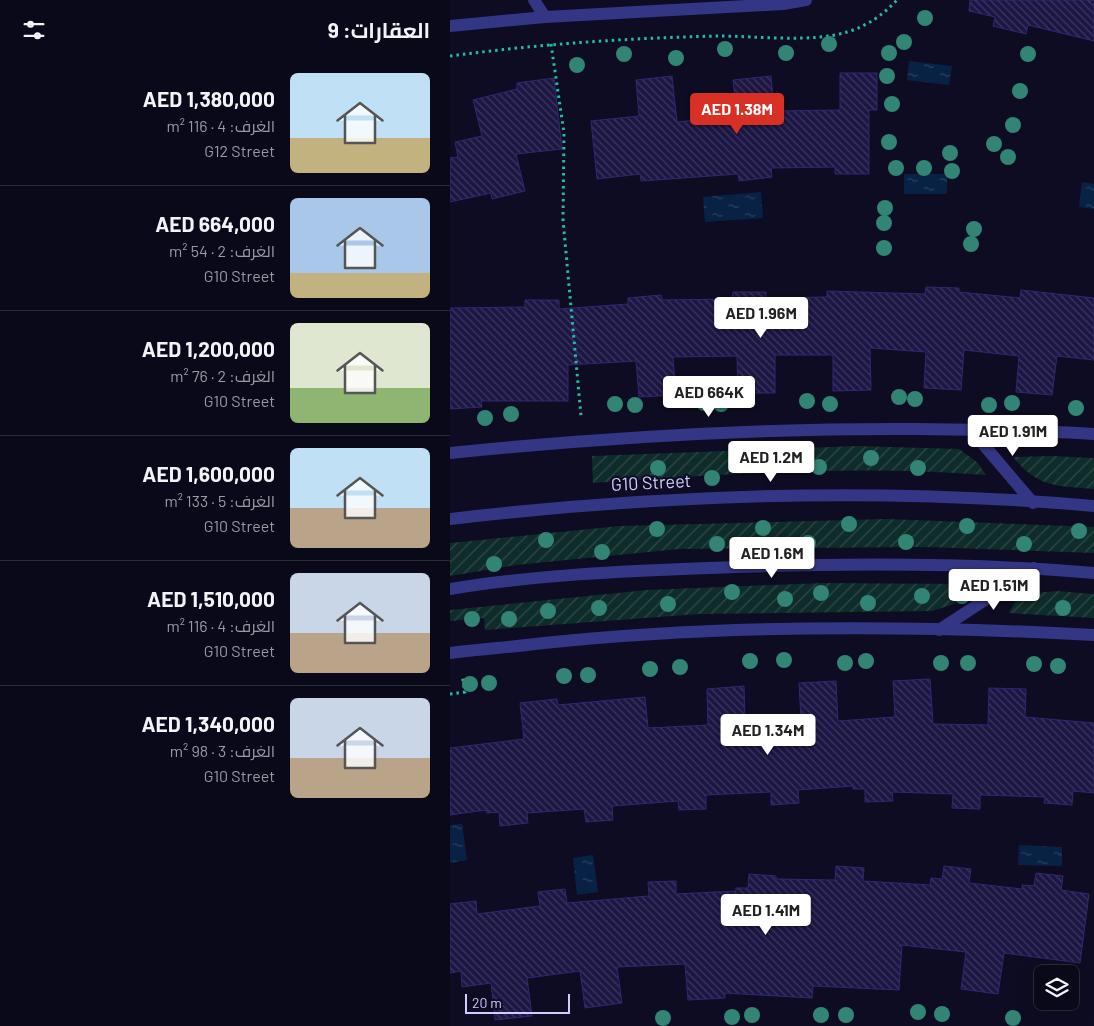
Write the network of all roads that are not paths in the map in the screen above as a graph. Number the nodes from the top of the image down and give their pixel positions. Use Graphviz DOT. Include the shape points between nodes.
graph roads {
  1 [pos="534,0"];
  2 [pos="806,0"];
  3 [pos="546,17"];
  4 [pos="450,26"];
  5 [pos="971,430"];
  6 [pos="1094,434"];
  7 [pos="450,453"];
  8 [pos="1033,502"];
  9 [pos="1094,506"];
  10 [pos="450,519"];
  11 [pos="1034,568"];
  12 [pos="1094,573"];
  13 [pos="450,589"];
  14 [pos="939,630"];
  15 [pos="1094,635"];
  16 [pos="450,654"];
  1 -- 3 [label="street"];
  2 -- 3 [label="street"];
  3 -- 4 [label="street"];
  5 -- 6 [label="street"];
  5 -- 7 [label="street" via="712,432 583,439"];
  5 -- 8 [label="street"];
  8 -- 9 [label="street, G10 Street"];
  8 -- 10 [label="street, G10 Street" via="945,497 713,496 564,506"];
  11 -- 12 [label="street"];
  11 -- 13 [label="street" via="915,564 770,566 620,572"];
  11 -- 14 [label="street"];
  14 -- 15 [label="street"];
  14 -- 16 [label="street" via="778,628 626,635"];
}
